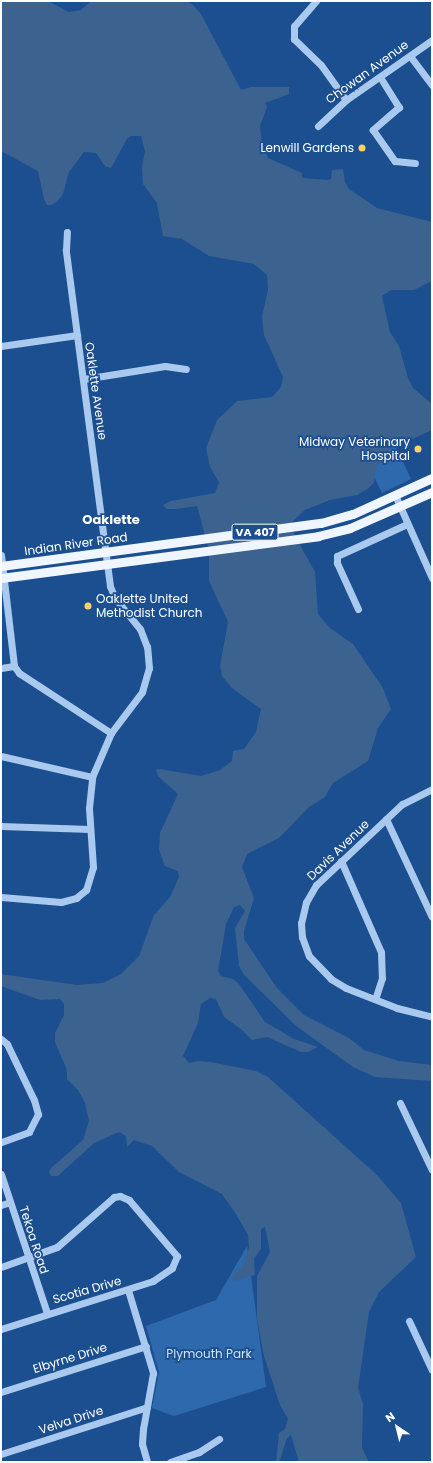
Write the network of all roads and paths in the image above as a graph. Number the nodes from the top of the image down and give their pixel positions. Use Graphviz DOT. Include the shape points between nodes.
graph roads {
  1 [pos="316,1"];
  2 [pos="432,40"];
  3 [pos="410,56"];
  4 [pos="380,77"];
  5 [pos="432,85"];
  6 [pos="346,100"];
  7 [pos="318,126"];
  8 [pos="415,163"];
  9 [pos="67,232"];
  10 [pos="77,335"];
  11 [pos="1,346"];
  12 [pos="186,369"];
  13 [pos="84,379"];
  14 [pos="432,478"];
  15 [pos="432,492"];
  16 [pos="395,495"];
  17 [pos="400,507"];
  18 [pos="407,524"];
  19 [pos="105,552"];
  20 [pos="1,555"];
  21 [pos="107,565"];
  22 [pos="2,566"];
  23 [pos="2,578"];
  24 [pos="432,578"];
  25 [pos="358,609"];
  26 [pos="14,666"];
  27 [pos="1,668"];
  28 [pos="111,732"];
  29 [pos="1,756"];
  30 [pos="92,777"];
  31 [pos="432,789"];
  32 [pos="386,819"];
  33 [pos="1,826"];
  34 [pos="90,829"];
  35 [pos="341,862"];
  36 [pos="1,897"];
  37 [pos="432,916"];
  38 [pos="375,999"];
  39 [pos="432,1017"];
  40 [pos="1,1039"];
  41 [pos="400,1103"];
  42 [pos="1,1142"];
  43 [pos="432,1170"];
  44 [pos="1,1174"];
  45 [pos="10,1202"];
  46 [pos="1,1205"];
  47 [pos="28,1258"];
  48 [pos="1,1267"];
  49 [pos="128,1290"];
  50 [pos="47,1313"];
  51 [pos="410,1321"];
  52 [pos="1,1328"];
  53 [pos="146,1346"];
  54 [pos="432,1370"];
  55 [pos="1,1392"];
  56 [pos="147,1407"];
  57 [pos="219,1439"];
  58 [pos="1,1454"];
  59 [pos="147,1462"];
  60 [pos="170,1462"];
  1 -- 6 [label="street" via="289,35 321,65"];
  2 -- 3 [label="street, Chowan Avenue"];
  3 -- 4 [label="street, Chowan Avenue"];
  3 -- 5 [label="street"];
  4 -- 6 [label="street, Chowan Avenue"];
  4 -- 8 [label="street" via="399,107 375,125 373,130 395,161"];
  6 -- 7 [label="street, Chowan Avenue"];
  9 -- 10 [label="street, Oaklette Avenue" via="66,250"];
  10 -- 11 [label="street"];
  10 -- 13 [label="street, Oaklette Avenue"];
  12 -- 13 [label="street" via="165,366"];
  13 -- 19 [label="street, Oaklette Avenue"];
  14 -- 16 [label="main road, Indian River Road / VA 407"];
  15 -- 17 [label="main road, Indian River Road / VA 407"];
  16 -- 17 [label="street"];
  16 -- 19 [label="main road, Indian River Road / VA 407" via="328,522"];
  17 -- 18 [label="street"];
  17 -- 21 [label="main road, Indian River Road / VA 407" via="329,534"];
  18 -- 24 [label="street"];
  18 -- 25 [label="street" via="337,556 337,563"];
  19 -- 21 [label="street, Oaklette Avenue"];
  19 -- 22 [label="main road, Indian River Road / VA 407"];
  20 -- 22 [label="street"];
  21 -- 23 [label="main road, Indian River Road / VA 407"];
  21 -- 28 [label="street, Oaklette Avenue" via="115,598 140,629 149,660 148,674 142,692"];
  22 -- 23 [label="street"];
  23 -- 26 [label="street"];
  26 -- 27 [label="street"];
  26 -- 28 [label="street" via="19,673"];
  28 -- 30 [label="street, Oaklette Avenue"];
  29 -- 30 [label="street"];
  30 -- 34 [label="street, Oaklette Avenue" via="89,800"];
  31 -- 32 [label="street, Davis Avenue" via="410,799"];
  32 -- 35 [label="street, Davis Avenue"];
  32 -- 37 [label="street"];
  33 -- 34 [label="street"];
  34 -- 36 [label="street, Oaklette Avenue" via="92,874 89,885 82,894 61,902"];
  35 -- 38 [label="street" via="381,952 382,978"];
  35 -- 38 [label="street, Davis Avenue" via="308,896 302,916 302,937 309,956 323,973 346,988"];
  38 -- 39 [label="street, Davis Avenue" via="408,1012"];
  40 -- 42 [label="street" via="7,1044 34,1100 38,1114 37,1121 29,1132"];
  41 -- 43 [label="street"];
  44 -- 45 [label="street, Tekoa Road"];
  45 -- 46 [label="street"];
  45 -- 47 [label="street, Tekoa Road"];
  47 -- 48 [label="street"];
  47 -- 49 [label="street, Scotia Drive" via="57,1247 114,1197 120,1196 129,1200 177,1256 174,1264 153,1281"];
  47 -- 50 [label="street, Tekoa Road"];
  49 -- 50 [label="street, Scotia Drive"];
  49 -- 53 [label="street"];
  50 -- 52 [label="street, Scotia Drive"];
  51 -- 54 [label="street"];
  53 -- 55 [label="street, Elbyrne Drive"];
  53 -- 56 [label="street" via="154,1380"];
  56 -- 58 [label="street, Velva Drive"];
  56 -- 59 [label="street" via="142,1437"];
  57 -- 60 [label="street" via="199,1452"];
}
